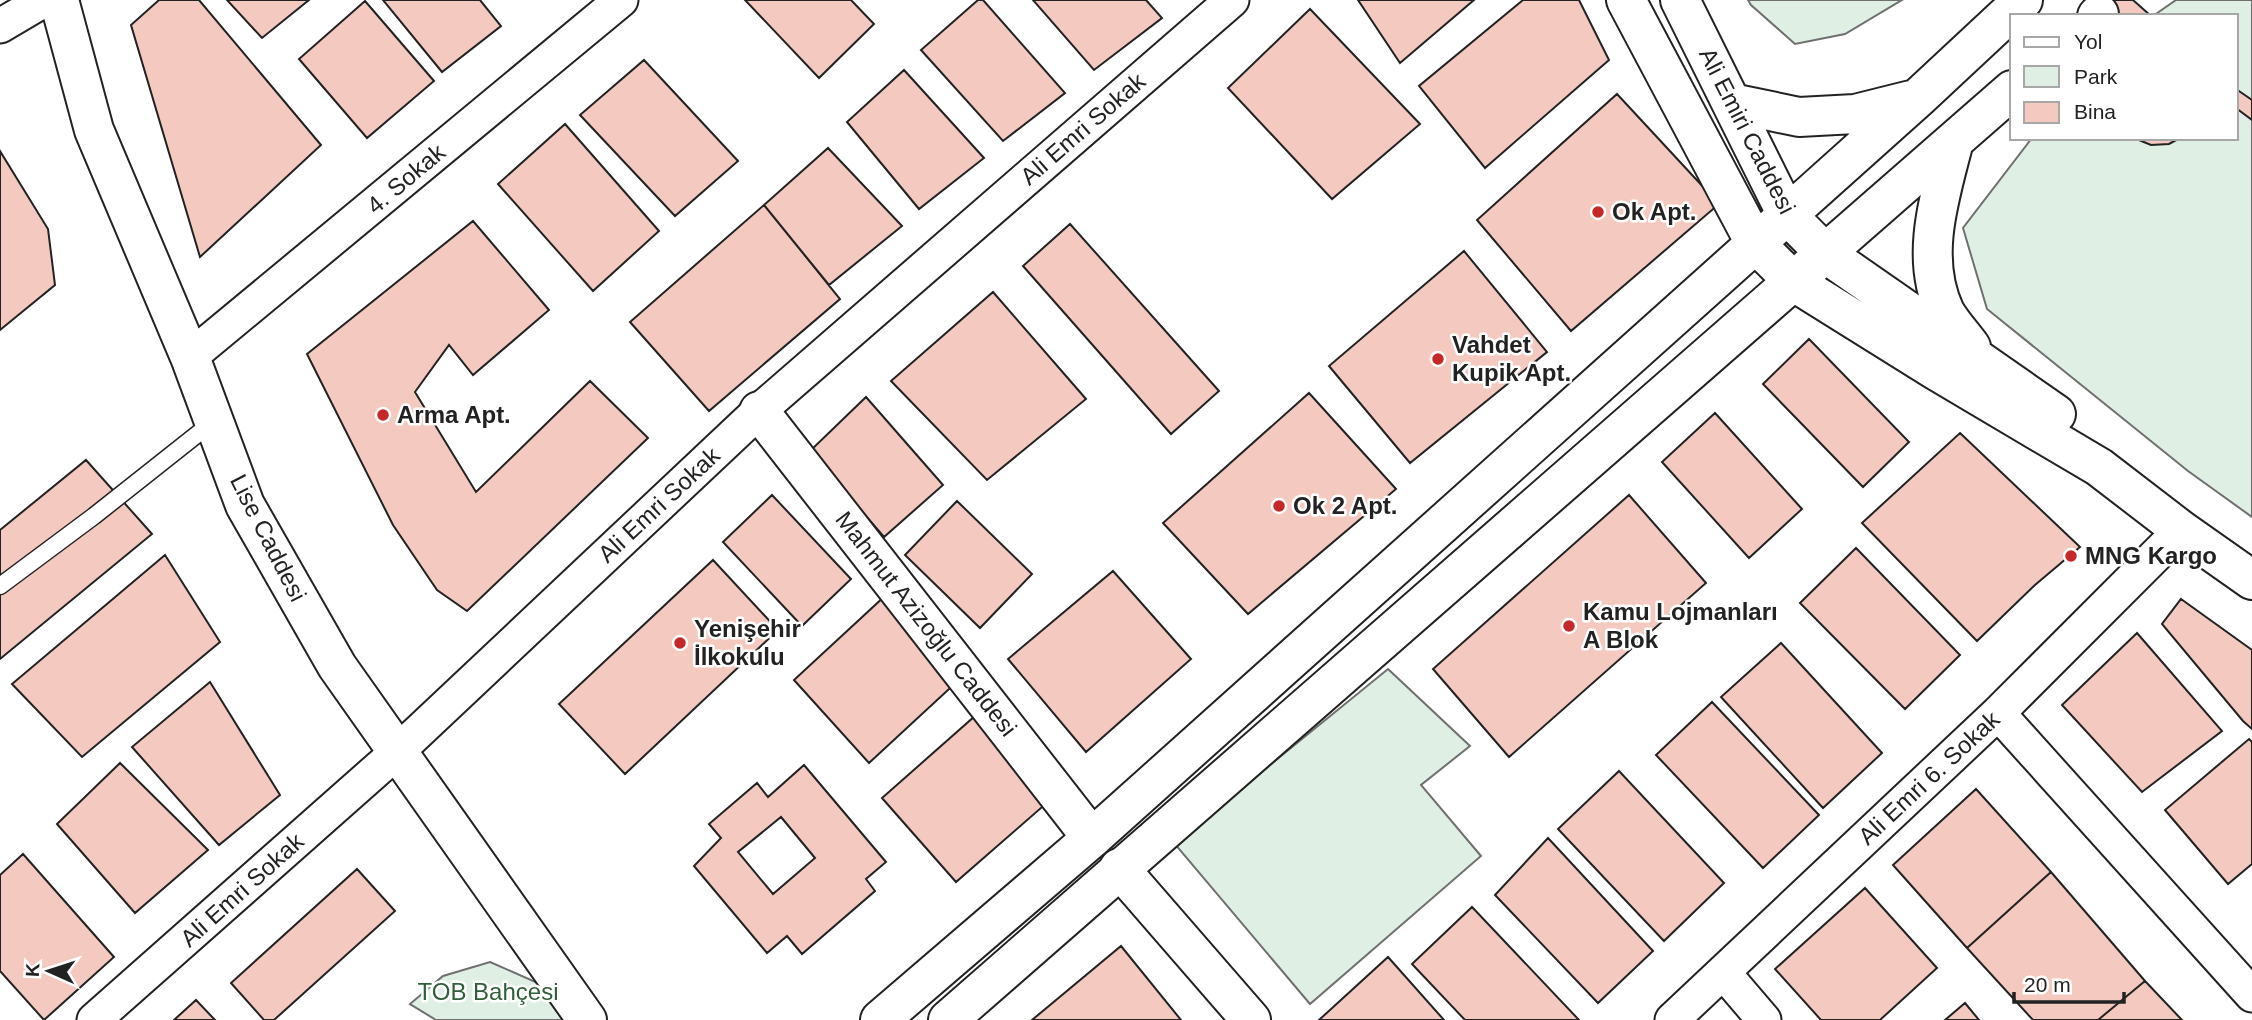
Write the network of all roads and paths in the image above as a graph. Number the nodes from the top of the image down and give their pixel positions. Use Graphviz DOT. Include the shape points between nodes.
graph roads {
  1 [pos="44,0"];
  2 [pos="59,0"];
  3 [pos="621,0"];
  4 [pos="1231,0"];
  5 [pos="1626,0"];
  6 [pos="1680,0"];
  7 [pos="2023,0"];
  8 [pos="0,26"];
  9 [pos="2010,92"];
  10 [pos="1919,97"];
  11 [pos="1732,103"];
  12 [pos="1954,141"];
  13 [pos="1787,215"];
  14 [pos="1755,243"];
  15 [pos="1826,254"];
  16 [pos="1794,282"];
  17 [pos="190,357"];
  18 [pos="1982,363"];
  19 [pos="759,411"];
  20 [pos="214,421"];
  21 [pos="2099,467"];
  22 [pos="2181,530"];
  23 [pos="2252,580"];
  24 [pos="0,586"];
  25 [pos="1997,713"];
  26 [pos="397,752"];
  27 [pos="1092,838"];
  28 [pos="1119,869"];
  29 [pos="1723,972"];
  30 [pos="2252,995"];
  31 [pos="94,1020"];
  32 [pos="587,1020"];
  33 [pos="880,1020"];
  34 [pos="948,1020"];
  35 [pos="1251,1020"];
  36 [pos="1672,1020"];
  37 [pos="1764,1020"];
  1 -- 8 [label="street"];
  2 -- 17 [label="main road, Lise Caddesi" via="94,130"];
  3 -- 17 [label="street, 4. Sokak"];
  4 -- 19 [label="street, Ali Emri Sokak"];
  5 -- 14 [label="main road"];
  6 -- 11 [label="main road, Ali Emiri Caddesi"];
  7 -- 10 [label="main road"];
  9 -- 12 [label="main road"];
  10 -- 11 [label="main road" via="1855,114 1799,117"];
  10 -- 13 [label="main road"];
  11 -- 13 [label="main road, Ali Emiri Caddesi"];
  12 -- 15 [label="main road"];
  12 -- 18 [label="main road" via="1935,215 1932,270 1946,312"];
  13 -- 14 [label="main road"];
  13 -- 15 [label="main road, Ali Emiri Caddesi"];
  14 -- 16 [label="main road"];
  14 -- 27 [label="main road"];
  15 -- 16 [label="main road"];
  15 -- 18 [label="main road, Ali Emiri Caddesi"];
  16 -- 21 [label="main road"];
  16 -- 28 [label="main road"];
  17 -- 20 [label="main road, Lise Caddesi"];
  18 -- 21 [label="main road, Ali Emiri Caddesi" via="2069,424"];
  19 -- 26 [label="street, Ali Emri Sokak"];
  19 -- 27 [label="main road, Mahmut Azizoğlu Caddesi"];
  20 -- 24 [label="lane"];
  20 -- 26 [label="main road, Lise Caddesi" via="245,505 337,666"];
  21 -- 22 [label="main road"];
  22 -- 23 [label="main road"];
  22 -- 25 [label="street, Ali Emri 6. Sokak"];
  25 -- 29 [label="street, Ali Emri 6. Sokak"];
  25 -- 30 [label="street"];
  26 -- 31 [label="street, Ali Emri Sokak"];
  26 -- 32 [label="main road, Lise Caddesi"];
  27 -- 33 [label="main road"];
  28 -- 34 [label="main road"];
  28 -- 35 [label="main road"];
  29 -- 36 [label="street, Ali Emri 6. Sokak"];
  29 -- 37 [label="street"];
}
